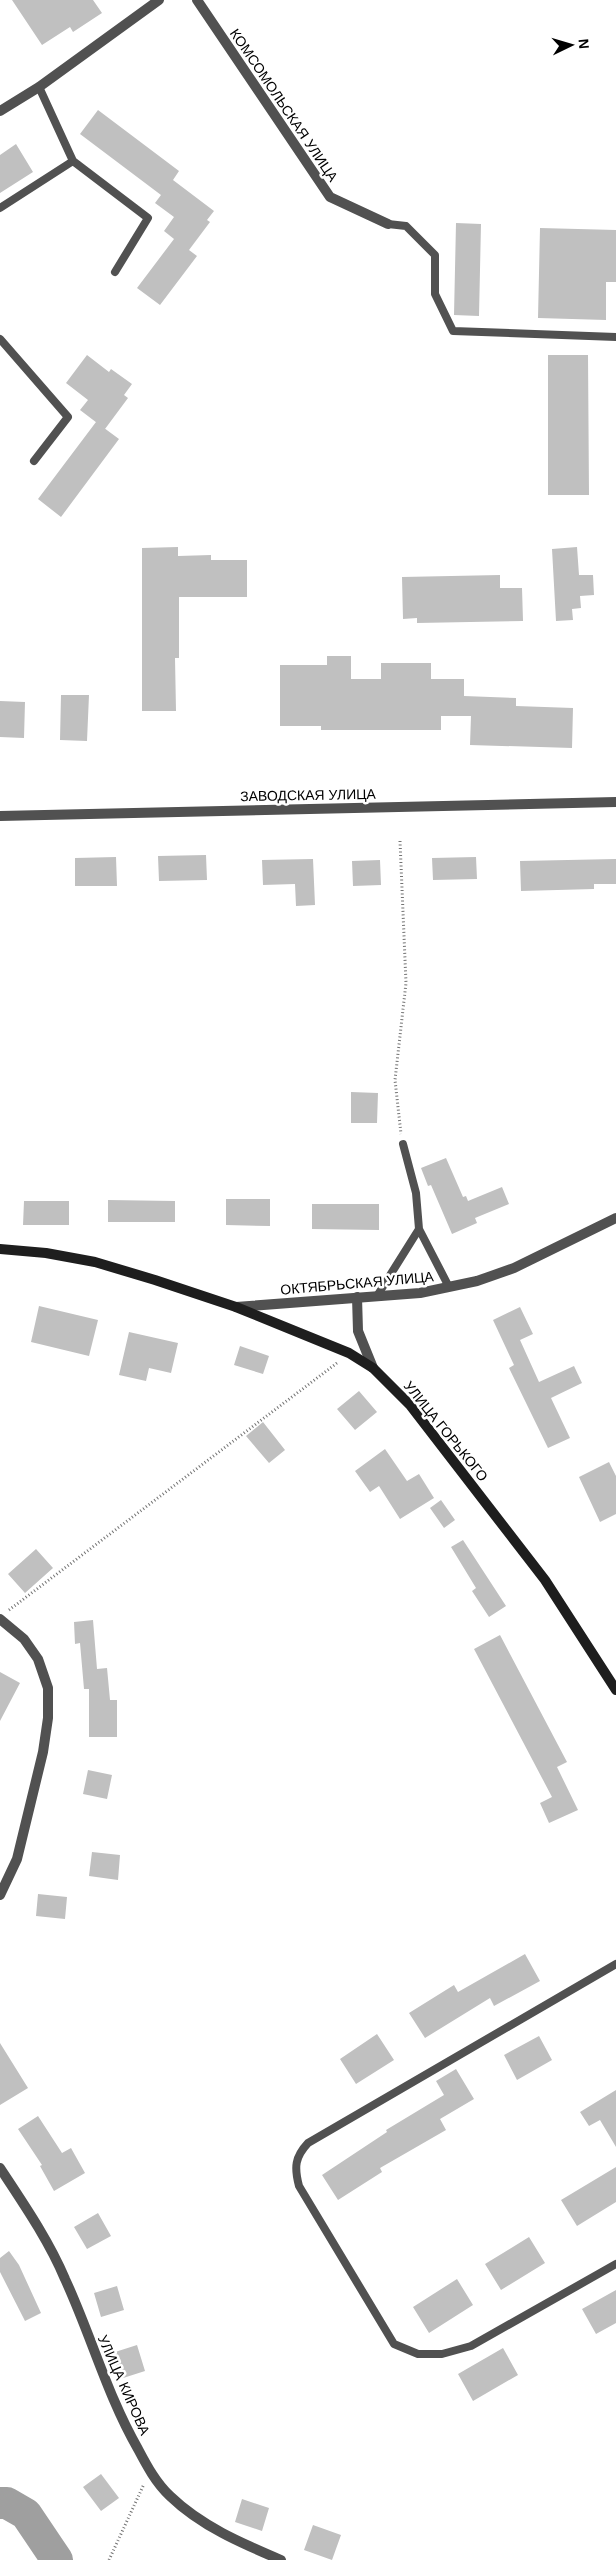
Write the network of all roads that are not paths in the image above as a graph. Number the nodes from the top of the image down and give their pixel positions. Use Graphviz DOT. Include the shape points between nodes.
graph roads {
  1 [pos="159,0"];
  2 [pos="197,0"];
  3 [pos="39,87"];
  4 [pos="0,111"];
  5 [pos="73,161"];
  6 [pos="0,208"];
  7 [pos="388,224"];
  8 [pos="115,272"];
  9 [pos="616,337"];
  10 [pos="0,339"];
  11 [pos="34,462"];
  12 [pos="616,802"];
  13 [pos="0,816"];
  14 [pos="402,1144"];
  15 [pos="616,1218"];
  16 [pos="419,1230"];
  17 [pos="0,1250"];
  18 [pos="449,1287"];
  19 [pos="377,1296"];
  20 [pos="358,1297"];
  21 [pos="236,1308"];
  22 [pos="373,1368"];
  23 [pos="0,1619"];
  24 [pos="616,1690"];
  25 [pos="0,1895"];
  26 [pos="616,1964"];
  27 [pos="0,2168"];
  28 [pos="616,2264"];
  29 [pos="280,2560"];
  1 -- 3 [label="street"];
  2 -- 7 [label="street, КОМСОМОЛЬСКАЯ УЛИЦА" via="330,197"];
  3 -- 4 [label="street"];
  3 -- 5 [label="lane"];
  5 -- 6 [label="lane"];
  5 -- 8 [label="lane" via="148,218"];
  7 -- 9 [label="lane" via="406,226 435,255 435,294 453,331"];
  10 -- 11 [label="lane" via="68,417"];
  12 -- 13 [label="street, ЗАВОДСКАЯ УЛИЦА"];
  14 -- 16 [label="lane" via="416,1193"];
  15 -- 18 [label="street, ОКТЯБРЬСКАЯ УЛИЦА" via="514,1268"];
  16 -- 18 [label="lane"];
  16 -- 19 [label="lane"];
  17 -- 21 [label="main road, УЛИЦА ГОРЬКОГО" via="46,1253 95,1262"];
  18 -- 19 [label="street, ОКТЯБРЬСКАЯ УЛИЦА"];
  19 -- 20 [label="street, ОКТЯБРЬСКАЯ УЛИЦА"];
  20 -- 21 [label="street, ОКТЯБРЬСКАЯ УЛИЦА"];
  20 -- 22 [label="street" via="358,1331"];
  21 -- 22 [label="main road, УЛИЦА ГОРЬКОГО" via="349,1353"];
  22 -- 24 [label="main road, УЛИЦА ГОРЬКОГО" via="410,1405 545,1580"];
  23 -- 25 [label="street" via="24,1639 38,1659 48,1688 43,1752 18,1859"];
  26 -- 28 [label="lane" via="308,2143 298,2154 295,2170 298,2186 394,2344 418,2354 442,2354 471,2346"];
  27 -- 29 [label="street, УЛИЦА КИРОВА" via="34,2220 65,2278 104,2380 150,2472 169,2496 194,2517 232,2539"];
}
